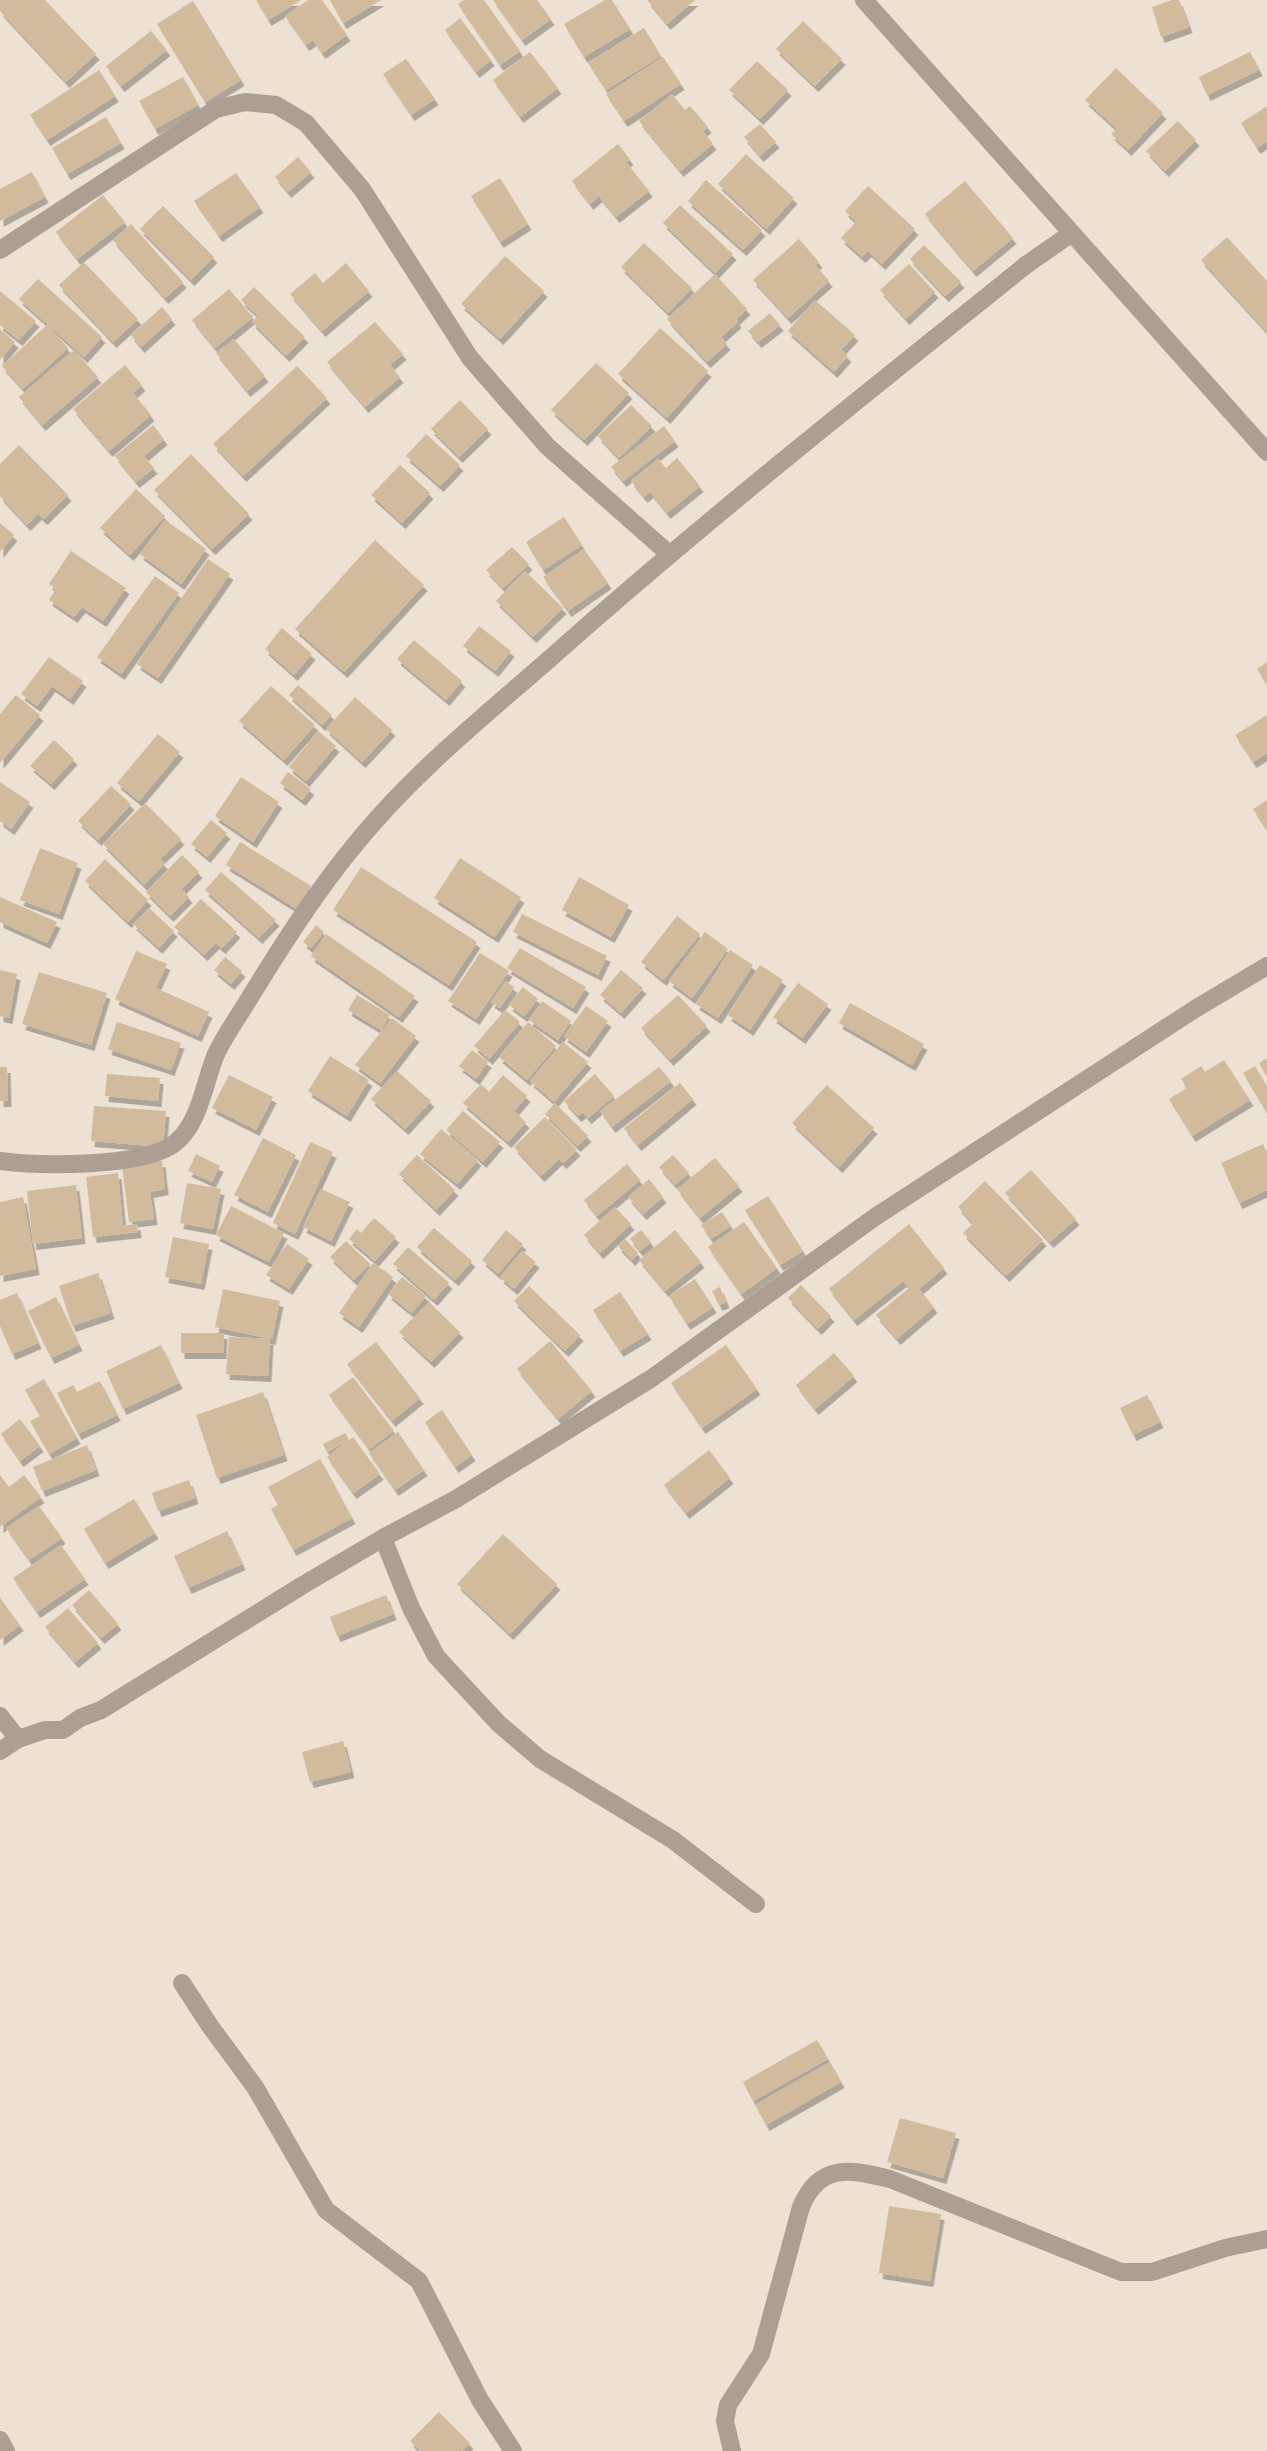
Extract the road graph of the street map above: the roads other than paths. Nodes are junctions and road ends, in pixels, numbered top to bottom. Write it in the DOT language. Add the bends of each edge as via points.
graph roads {
  1 [pos="864,0"];
  2 [pos="1072,233"];
  3 [pos="0,250"];
  4 [pos="1267,452"];
  5 [pos="668,553"];
  6 [pos="1267,966"];
  7 [pos="0,1161"];
  8 [pos="383,1538"];
  9 [pos="0,1716"];
  10 [pos="18,1739"];
  11 [pos="0,1751"];
  12 [pos="756,1904"];
  13 [pos="182,1983"];
  14 [pos="1267,2239"];
  15 [pos="0,2440"];
  16 [pos="6,2451"];
  17 [pos="513,2451"];
  18 [pos="732,2451"];
  1 -- 2 [label="street"];
  2 -- 4 [label="street"];
  2 -- 5 [label="street" via="1026,265"];
  3 -- 5 [label="street" via="216,109 245,102 276,105 306,123 362,189 470,358 540,437"];
  5 -- 7 [label="street" via="418,775 357,841 274,958 217,1053 195,1113 185,1133 173,1145 159,1152 113,1161 31,1165"];
  6 -- 8 [label="street" via="875,1217 652,1378 456,1499"];
  8 -- 10 [label="street" via="101,1710 63,1730"];
  8 -- 12 [label="street" via="411,1608 436,1656 499,1724 540,1759 674,1840"];
  9 -- 10 [label="street"];
  10 -- 11 [label="street"];
  13 -- 17 [label="street" via="255,2087 326,2211 418,2282 480,2400"];
  14 -- 18 [label="street" via="1152,2272 1121,2272 890,2179 842,2172 826,2176 809,2187 761,2354 728,2405 725,2421"];
  15 -- 16 [label="street"];
}
